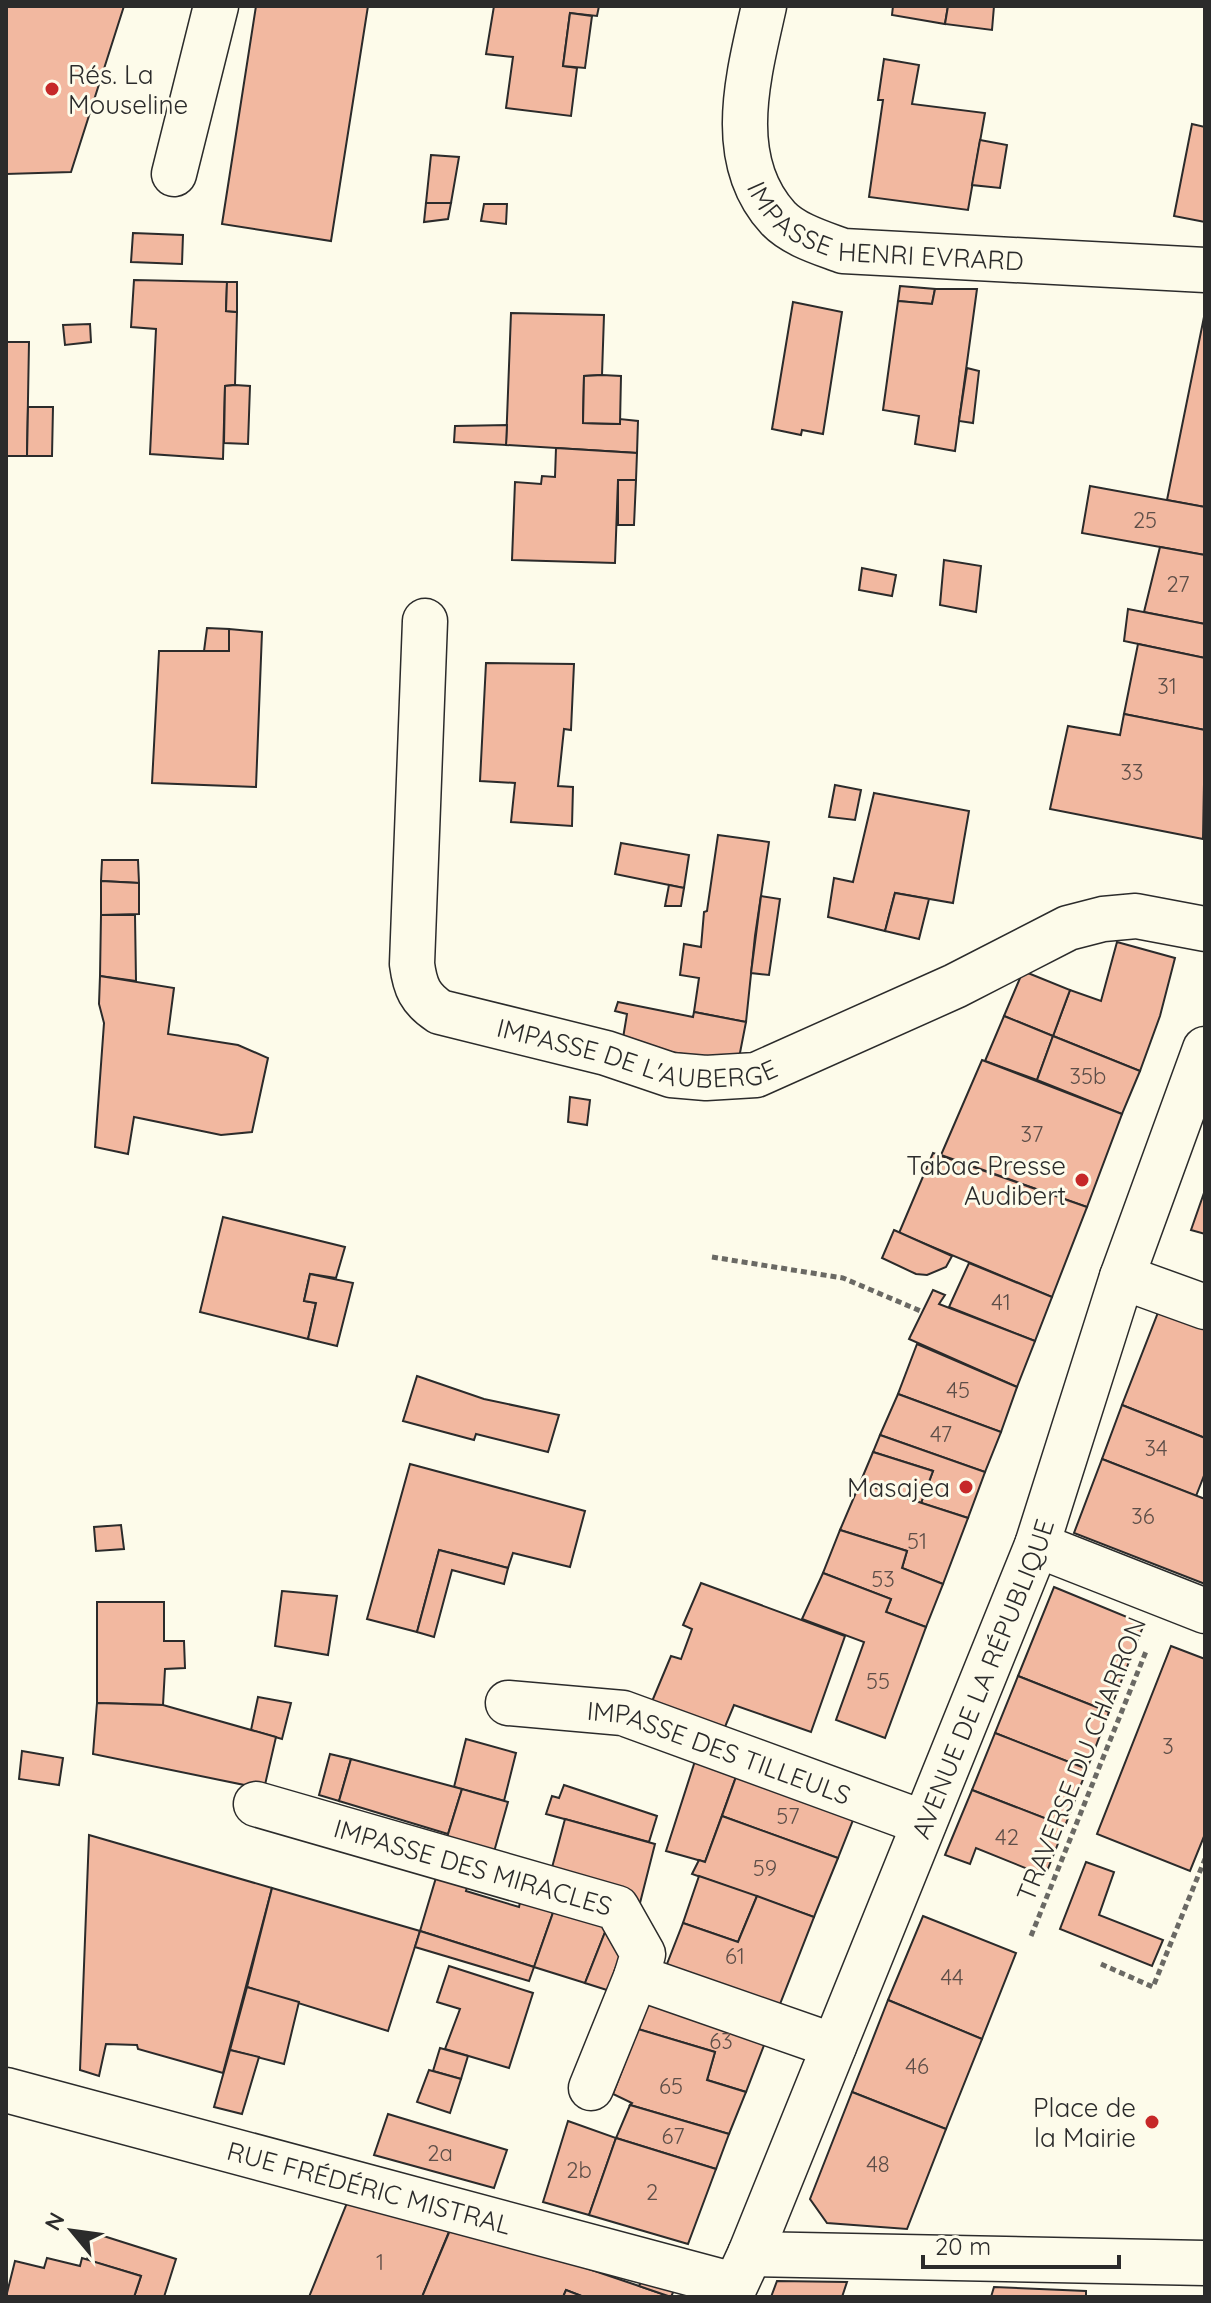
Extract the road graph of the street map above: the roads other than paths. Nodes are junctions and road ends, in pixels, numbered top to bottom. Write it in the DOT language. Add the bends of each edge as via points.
graph roads {
  1 [pos="216,6"];
  2 [pos="764,6"];
  3 [pos="174,174"];
  4 [pos="1205,270"];
  5 [pos="425,621"];
  6 [pos="1205,929"];
  7 [pos="1205,1049"];
  8 [pos="1122,1277"];
  9 [pos="1205,1307"];
  10 [pos="1037,1545"];
  11 [pos="1187,1604"];
  12 [pos="508,1703"];
  13 [pos="256,1804"];
  14 [pos="924,1823"];
  15 [pos="636,1977"];
  16 [pos="834,2046"];
  17 [pos="591,2088"];
  18 [pos="6,2090"];
  19 [pos="1205,2263"];
  20 [pos="738,2278"];
  1 -- 3 [label="street"];
  2 -- 4 [label="street, IMPASSE HENRI EVRARD" via="746,90 749,163 759,192 779,220 812,240 843,251"];
  5 -- 6 [label="street, IMPASSE DE L'AUBERGE" via="412,964 424,1002 440,1012 606,1053 671,1075 756,1075 955,986 1068,928 1136,916"];
  7 -- 8 [label="street, AVENUE DE LA RÉPUBLIQUE"];
  8 -- 9 [label="street"];
  8 -- 10 [label="street, AVENUE DE LA RÉPUBLIQUE"];
  10 -- 11 [label="street"];
  10 -- 14 [label="street, AVENUE DE LA RÉPUBLIQUE"];
  12 -- 14 [label="street, IMPASSE DES TILLEULS" via="623,1713"];
  13 -- 15 [label="street, IMPASSE DES MIRACLES" via="617,1908 643,1954"];
  14 -- 16 [label="street, AVENUE DE LA RÉPUBLIQUE"];
  15 -- 16 [label="street"];
  15 -- 17 [label="street, IMPASSE DES MIRACLES"];
  16 -- 20 [label="street, AVENUE DE LA RÉPUBLIQUE"];
  18 -- 20 [label="street, RUE FRÉDÉRIC MISTRAL"];
  19 -- 20 [label="street, RUE FRÉDÉRIC MISTRAL"];
}
